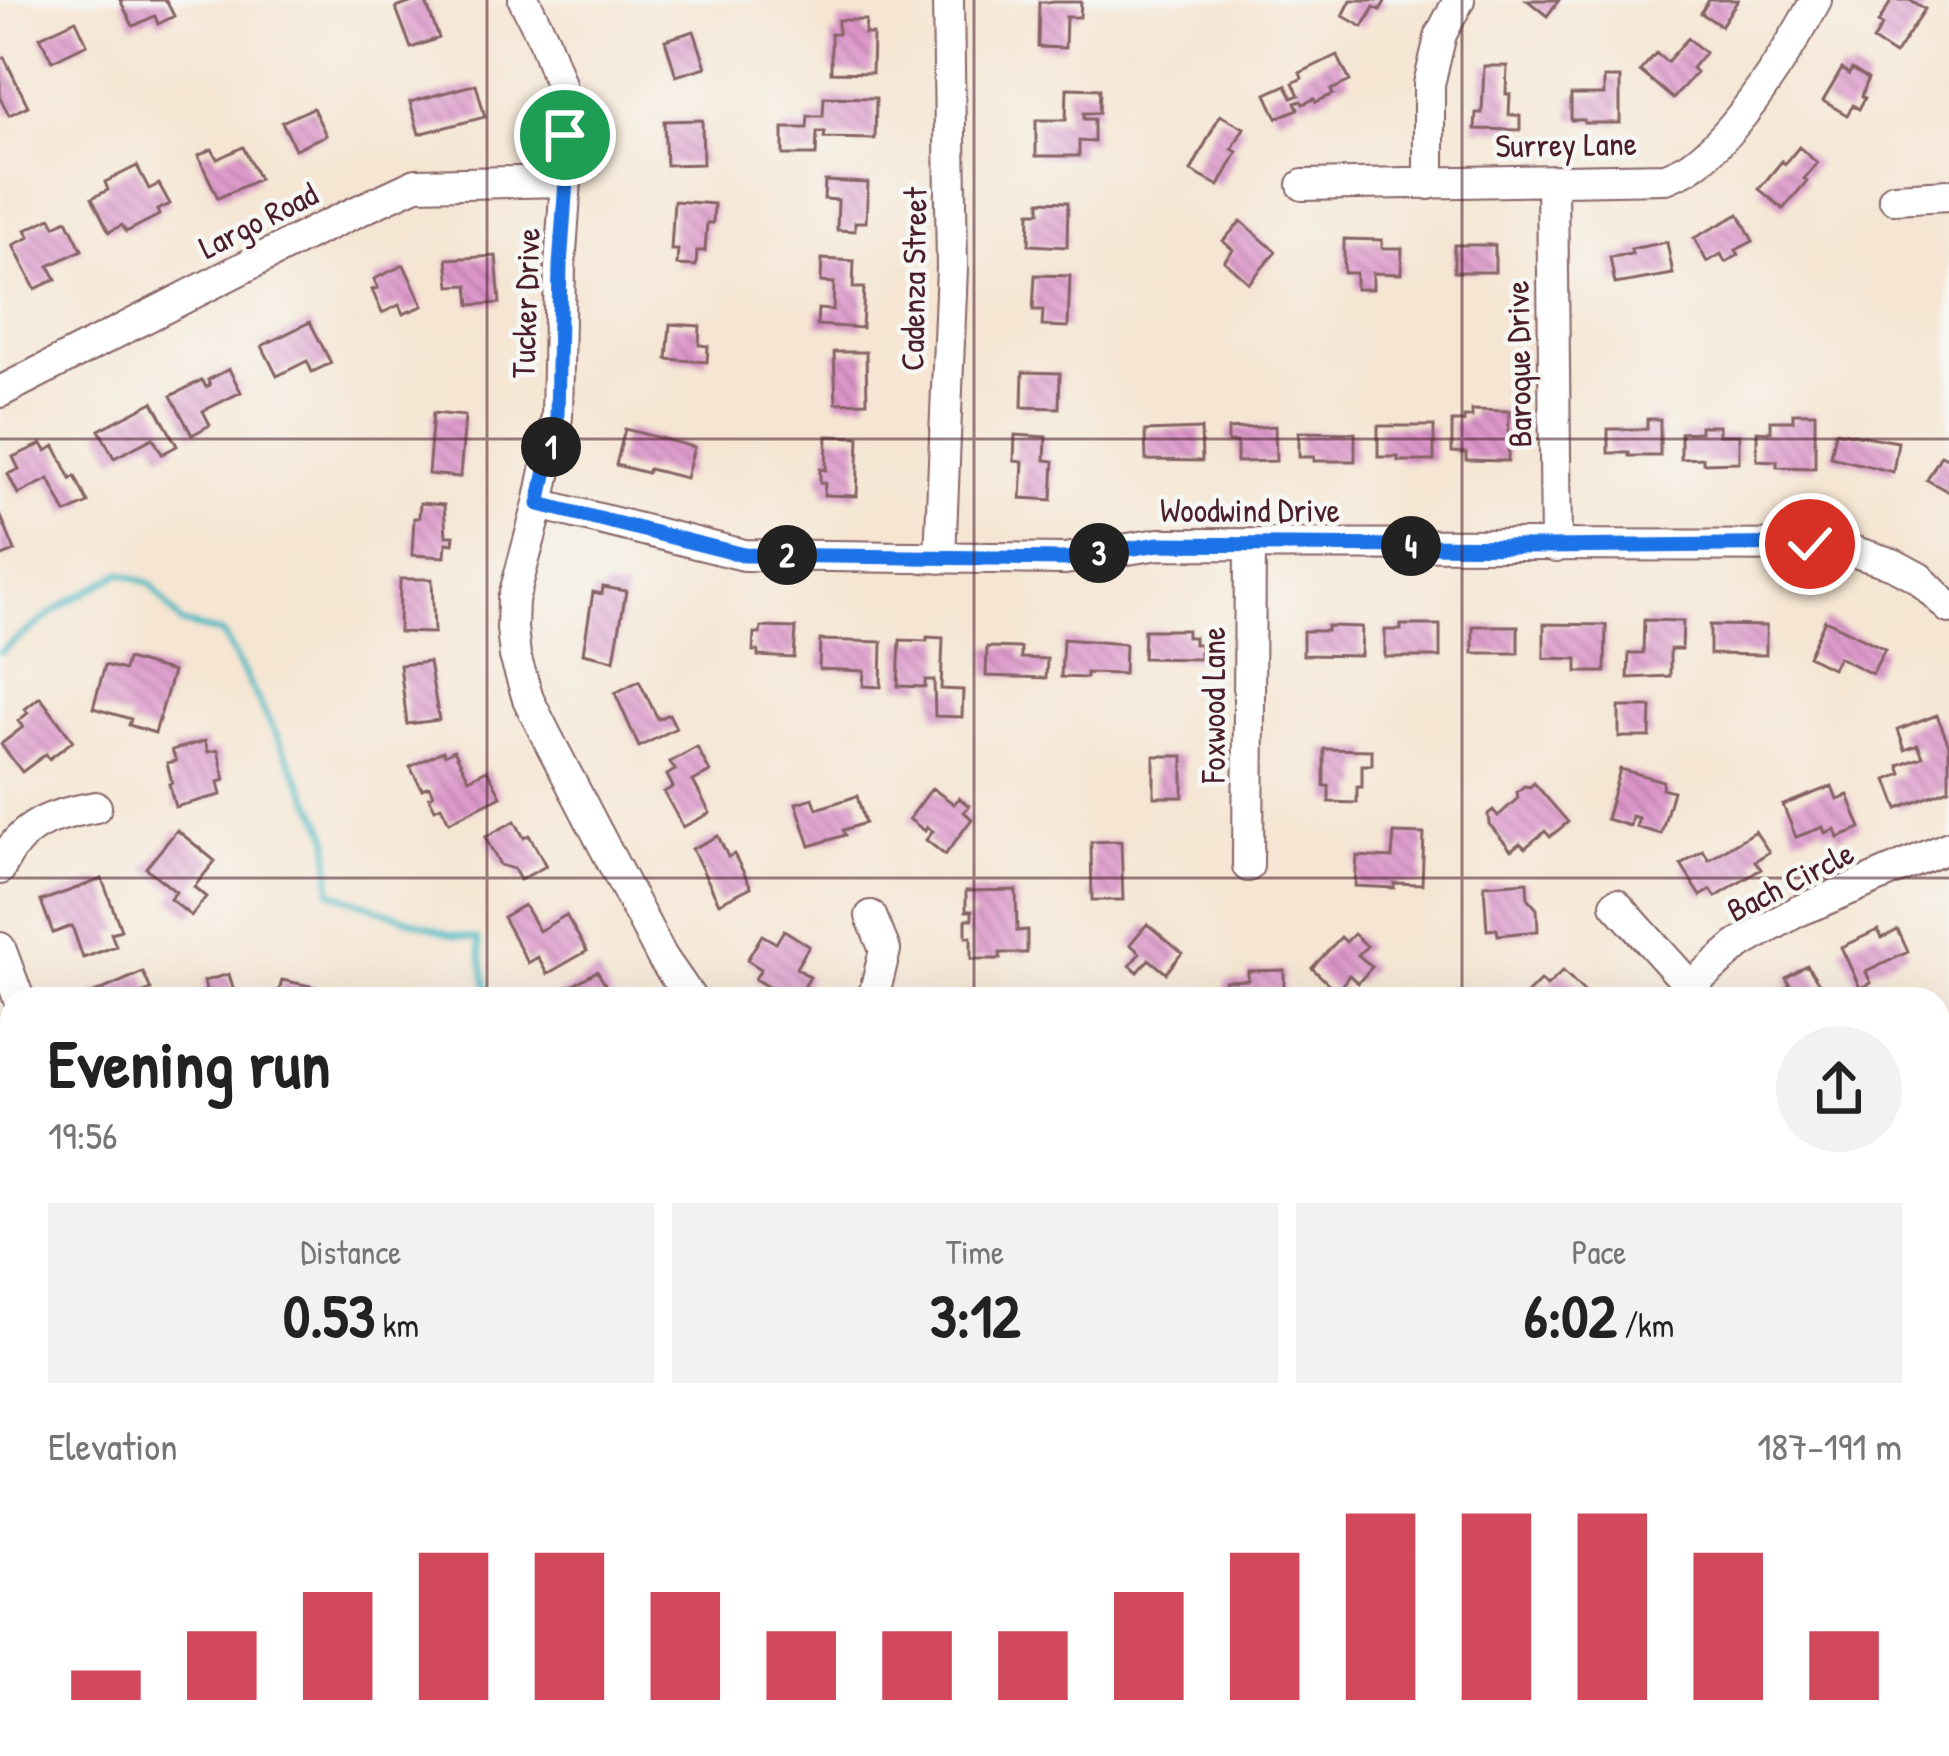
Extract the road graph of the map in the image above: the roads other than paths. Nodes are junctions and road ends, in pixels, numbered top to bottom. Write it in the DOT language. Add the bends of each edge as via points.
graph roads {
  1 [pos="524,0"];
  2 [pos="948,0"];
  3 [pos="1460,0"];
  4 [pos="1816,0"];
  5 [pos="566,181"];
  6 [pos="1552,181"];
  7 [pos="1429,184"];
  8 [pos="1303,185"];
  9 [pos="1949,195"];
  10 [pos="1894,198"];
  11 [pos="0,392"];
  12 [pos="539,504"];
  13 [pos="1250,544"];
  14 [pos="1556,547"];
  15 [pos="940,558"];
  16 [pos="1949,608"];
  17 [pos="96,807"];
  18 [pos="1949,847"];
  19 [pos="1248,866"];
  20 [pos="0,868"];
  21 [pos="1616,904"];
  22 [pos="871,916"];
  23 [pos="0,948"];
  24 [pos="15,987"];
  25 [pos="683,987"];
  26 [pos="876,987"];
  27 [pos="1679,987"];
  28 [pos="1689,987"];
  1 -- 5 [label="street, Tucker Drive" via="560,84"];
  2 -- 15 [label="street, Cadenza Street" via="952,273"];
  3 -- 7 [label="street" via="1429,84"];
  4 -- 6 [label="street, Surrey Lane" via="1721,140 1690,166 1666,178"];
  5 -- 11 [label="street, Largo Road" via="416,184"];
  5 -- 12 [label="street, Tucker Drive" via="557,417"];
  6 -- 7 [label="street, Surrey Lane"];
  6 -- 14 [label="street, Baroque Drive"];
  7 -- 8 [label="street, Surrey Lane"];
  9 -- 10 [label="street"];
  12 -- 15 [label="street, Woodwind Drive" via="744,555"];
  12 -- 25 [label="street, Tucker Drive" via="512,614 515,656 528,699"];
  13 -- 14 [label="street, Woodwind Drive"];
  13 -- 15 [label="street, Woodwind Drive" via="1159,544 1065,559"];
  13 -- 19 [label="street, Foxwood Lane"];
  14 -- 16 [label="street, Woodwind Drive" via="1836,546 1919,578"];
  17 -- 20 [label="street" via="34,826"];
  18 -- 28 [label="street, Bach Circle" via="1796,912 1738,945"];
  21 -- 27 [label="street"];
  22 -- 26 [label="street" via="885,950"];
  23 -- 24 [label="street"];
}
